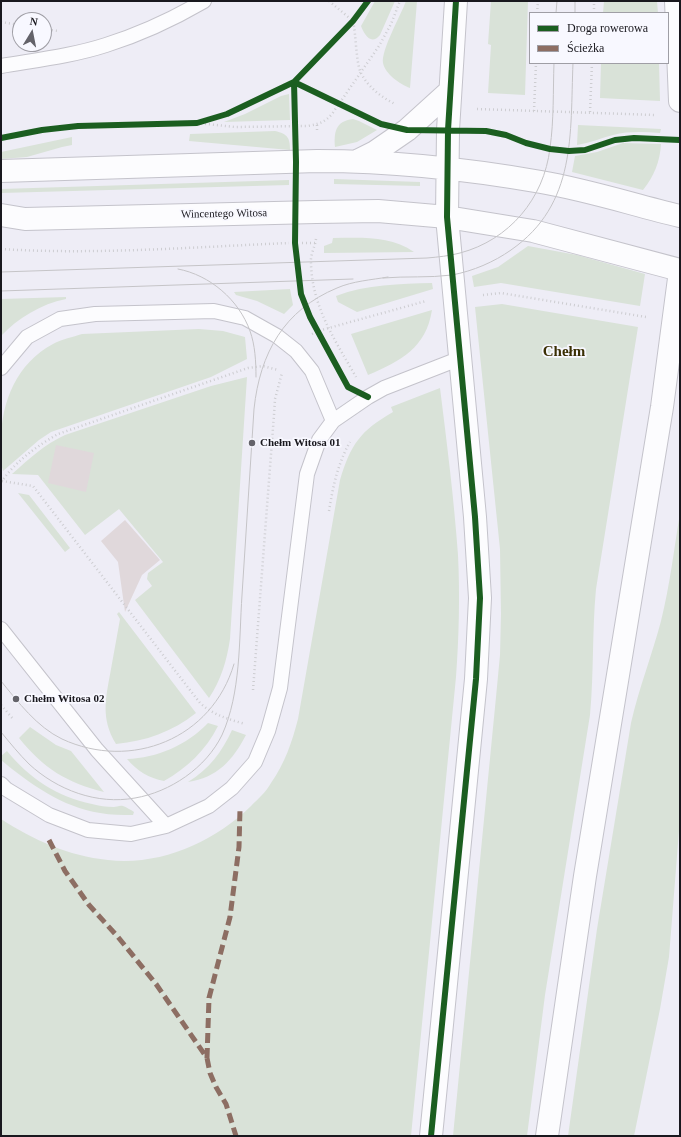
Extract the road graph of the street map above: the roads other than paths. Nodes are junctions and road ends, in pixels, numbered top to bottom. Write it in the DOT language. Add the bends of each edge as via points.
graph roads {
  1 [pos="204,1"];
  2 [pos="456,1"];
  3 [pos="676,1"];
  4 [pos="1,66"];
  5 [pos="450,99"];
  6 [pos="680,101"];
  7 [pos="357,161"];
  8 [pos="447,168"];
  9 [pos="1,171"];
  10 [pos="1,215"];
  11 [pos="447,216"];
  12 [pos="680,216"];
  13 [pos="680,270"];
  14 [pos="462,358"];
  15 [pos="1,368"];
  16 [pos="680,392"];
  17 [pos="662,407"];
  18 [pos="333,421"];
  19 [pos="1,629"];
  20 [pos="1,784"];
  21 [pos="166,826"];
  22 [pos="431,1136"];
  23 [pos="547,1136"];
  1 -- 4 [label="lane" via="164,23 106,45 67,55"];
  2 -- 5 [label="street"];
  3 -- 6 [label="street"];
  5 -- 7 [label="street" via="428,111 407,130 375,152"];
  5 -- 8 [label="street"];
  7 -- 8 [label="street"];
  7 -- 9 [label="street"];
  8 -- 11 [label="street"];
  8 -- 12 [label="street" via="561,186"];
  10 -- 11 [label="street, Wincentego Witosa" via="25,219 316,212"];
  11 -- 13 [label="street, Wincentego Witosa" via="533,231"];
  11 -- 14 [label="street"];
  13 -- 17 [label="street"];
  14 -- 18 [label="lane" via="384,388"];
  14 -- 22 [label="street" via="480,598 477,672"];
  15 -- 18 [label="lane" via="27,337 60,319 95,314 214,311 245,318 277,336 296,351 312,371"];
  16 -- 17 [label="street"];
  17 -- 23 [label="street" via="585,876"];
  18 -- 21 [label="lane" via="319,440 307,474 280,688 268,731 255,762 232,788 208,806"];
  19 -- 21 [label="lane" via="97,750"];
  20 -- 21 [label="lane" via="49,815 88,830 131,834"];
}
